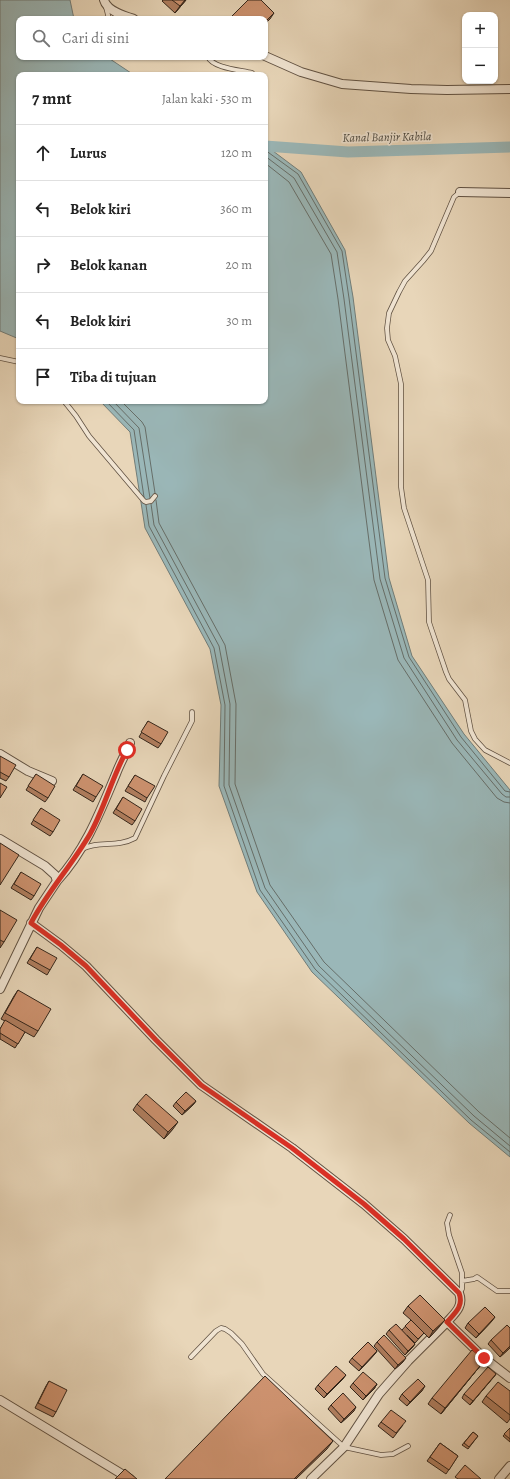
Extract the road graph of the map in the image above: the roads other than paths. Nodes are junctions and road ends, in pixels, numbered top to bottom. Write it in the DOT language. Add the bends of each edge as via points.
graph roads {
  1 [pos="104,2"];
  2 [pos="108,16"];
  3 [pos="126,16"];
  4 [pos="268,57"];
  5 [pos="210,60"];
  6 [pos="248,72"];
  7 [pos="510,89"];
  8 [pos="460,192"];
  9 [pos="510,192"];
  10 [pos="0,358"];
  11 [pos="16,361"];
  12 [pos="66,404"];
  13 [pos="155,496"];
  14 [pos="192,712"];
  15 [pos="130,743"];
  16 [pos="0,754"];
  17 [pos="510,763"];
  18 [pos="52,781"];
  19 [pos="0,839"];
  20 [pos="80,850"];
  21 [pos="57,881"];
  22 [pos="31,923"];
  23 [pos="0,989"];
  24 [pos="450,1215"];
  25 [pos="462,1281"];
  26 [pos="510,1291"];
  27 [pos="459,1293"];
  28 [pos="447,1322"];
  29 [pos="191,1357"];
  30 [pos="510,1378"];
  31 [pos="0,1400"];
  32 [pos="408,1446"];
  33 [pos="344,1447"];
  34 [pos="510,1466"];
  35 [pos="130,1479"];
  36 [pos="311,1479"];
  37 [pos="499,1479"];
  1 -- 2 [label="lane"];
  1 -- 3 [label="street"];
  4 -- 7 [label="street" via="301,72 342,84 411,89"];
  5 -- 6 [label="lane" via="217,65"];
  8 -- 9 [label="street"];
  8 -- 17 [label="lane" via="454,197 431,251 405,281 394,300 389,313 388,340 401,384 401,487 404,508 428,580 429,622 449,679 465,700 475,739 485,750"];
  10 -- 11 [label="lane"];
  12 -- 13 [label="lane" via="89,436 144,501 151,501"];
  14 -- 20 [label="lane" via="192,721 136,838"];
  15 -- 20 [label="street" via="98,818"];
  16 -- 18 [label="street" via="28,771"];
  19 -- 21 [label="street" via="45,866 56,875"];
  20 -- 21 [label="street"];
  21 -- 22 [label="street"];
  22 -- 23 [label="street"];
  22 -- 27 [label="street" via="86,966 201,1085 292,1148 358,1200 404,1239"];
  24 -- 25 [label="lane" via="448,1229 462,1273"];
  25 -- 26 [label="lane" via="477,1277 498,1291"];
  25 -- 27 [label="lane"];
  27 -- 28 [label="street" via="461,1305"];
  28 -- 30 [label="street" via="484,1358"];
  28 -- 33 [label="street" via="408,1360 379,1394"];
  29 -- 33 [label="lane" via="216,1331 225,1329 242,1344 263,1374"];
  31 -- 35 [label="street"];
  32 -- 33 [label="lane" via="393,1454 380,1456"];
  33 -- 36 [label="street"];
  34 -- 37 [label="street"];
}
